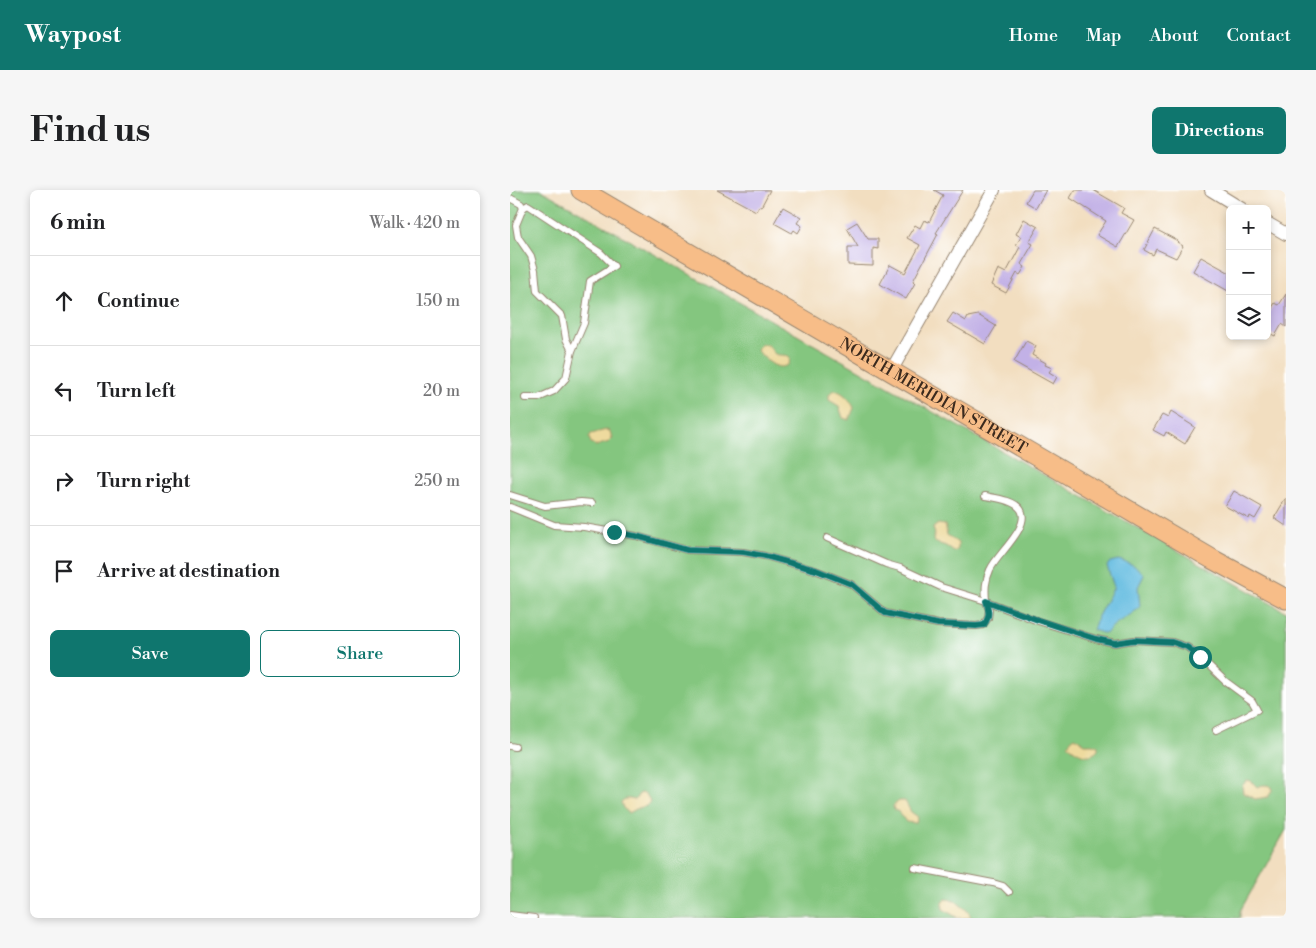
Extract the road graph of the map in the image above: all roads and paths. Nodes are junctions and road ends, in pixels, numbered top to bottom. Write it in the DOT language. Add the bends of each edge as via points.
graph roads {
  1 [pos="581,190"];
  2 [pos="994,190"];
  3 [pos="1211,190"];
  4 [pos="510,198"];
  5 [pos="1235,205"];
  6 [pos="523,208"];
  7 [pos="1271,225"];
  8 [pos="1286,234"];
  9 [pos="572,351"];
  10 [pos="891,371"];
  11 [pos="526,398"];
  12 [pos="510,495"];
  13 [pos="985,496"];
  14 [pos="592,503"];
  15 [pos="510,507"];
  16 [pos="827,538"];
  17 [pos="1286,599"];
  18 [pos="986,601"];
  19 [pos="1216,730"];
  20 [pos="915,868"];
  21 [pos="1009,892"];
  22 [pos="510,915"];
  23 [pos="534,918"];
  1 -- 10 [label="main road, NORTH MERIDIAN STREET"];
  2 -- 10 [label="street"];
  3 -- 5 [label="street"];
  4 -- 6 [label="lane"];
  6 -- 9 [label="lane" via="516,225 518,237 531,256 538,291 562,316"];
  6 -- 9 [label="lane" via="528,205 601,253 614,266 590,281 584,323"];
  7 -- 8 [label="street"];
  9 -- 11 [label="lane" via="566,378 554,391 538,398"];
  10 -- 17 [label="main road, NORTH MERIDIAN STREET"];
  12 -- 14 [label="lane" via="545,506"];
  13 -- 18 [label="lane" via="1015,505 1022,516 1018,533 991,568 984,589"];
  15 -- 18 [label="lane" via="554,525 636,536 687,550 765,556 851,584 885,613 938,624 984,625 989,610"];
  16 -- 18 [label="lane" via="941,587"];
  18 -- 19 [label="lane" via="1096,639 1115,643 1134,640 1172,642 1187,647 1252,701 1257,710"];
  20 -- 21 [label="lane" via="993,882"];
  22 -- 23 [label="lane"];
}
